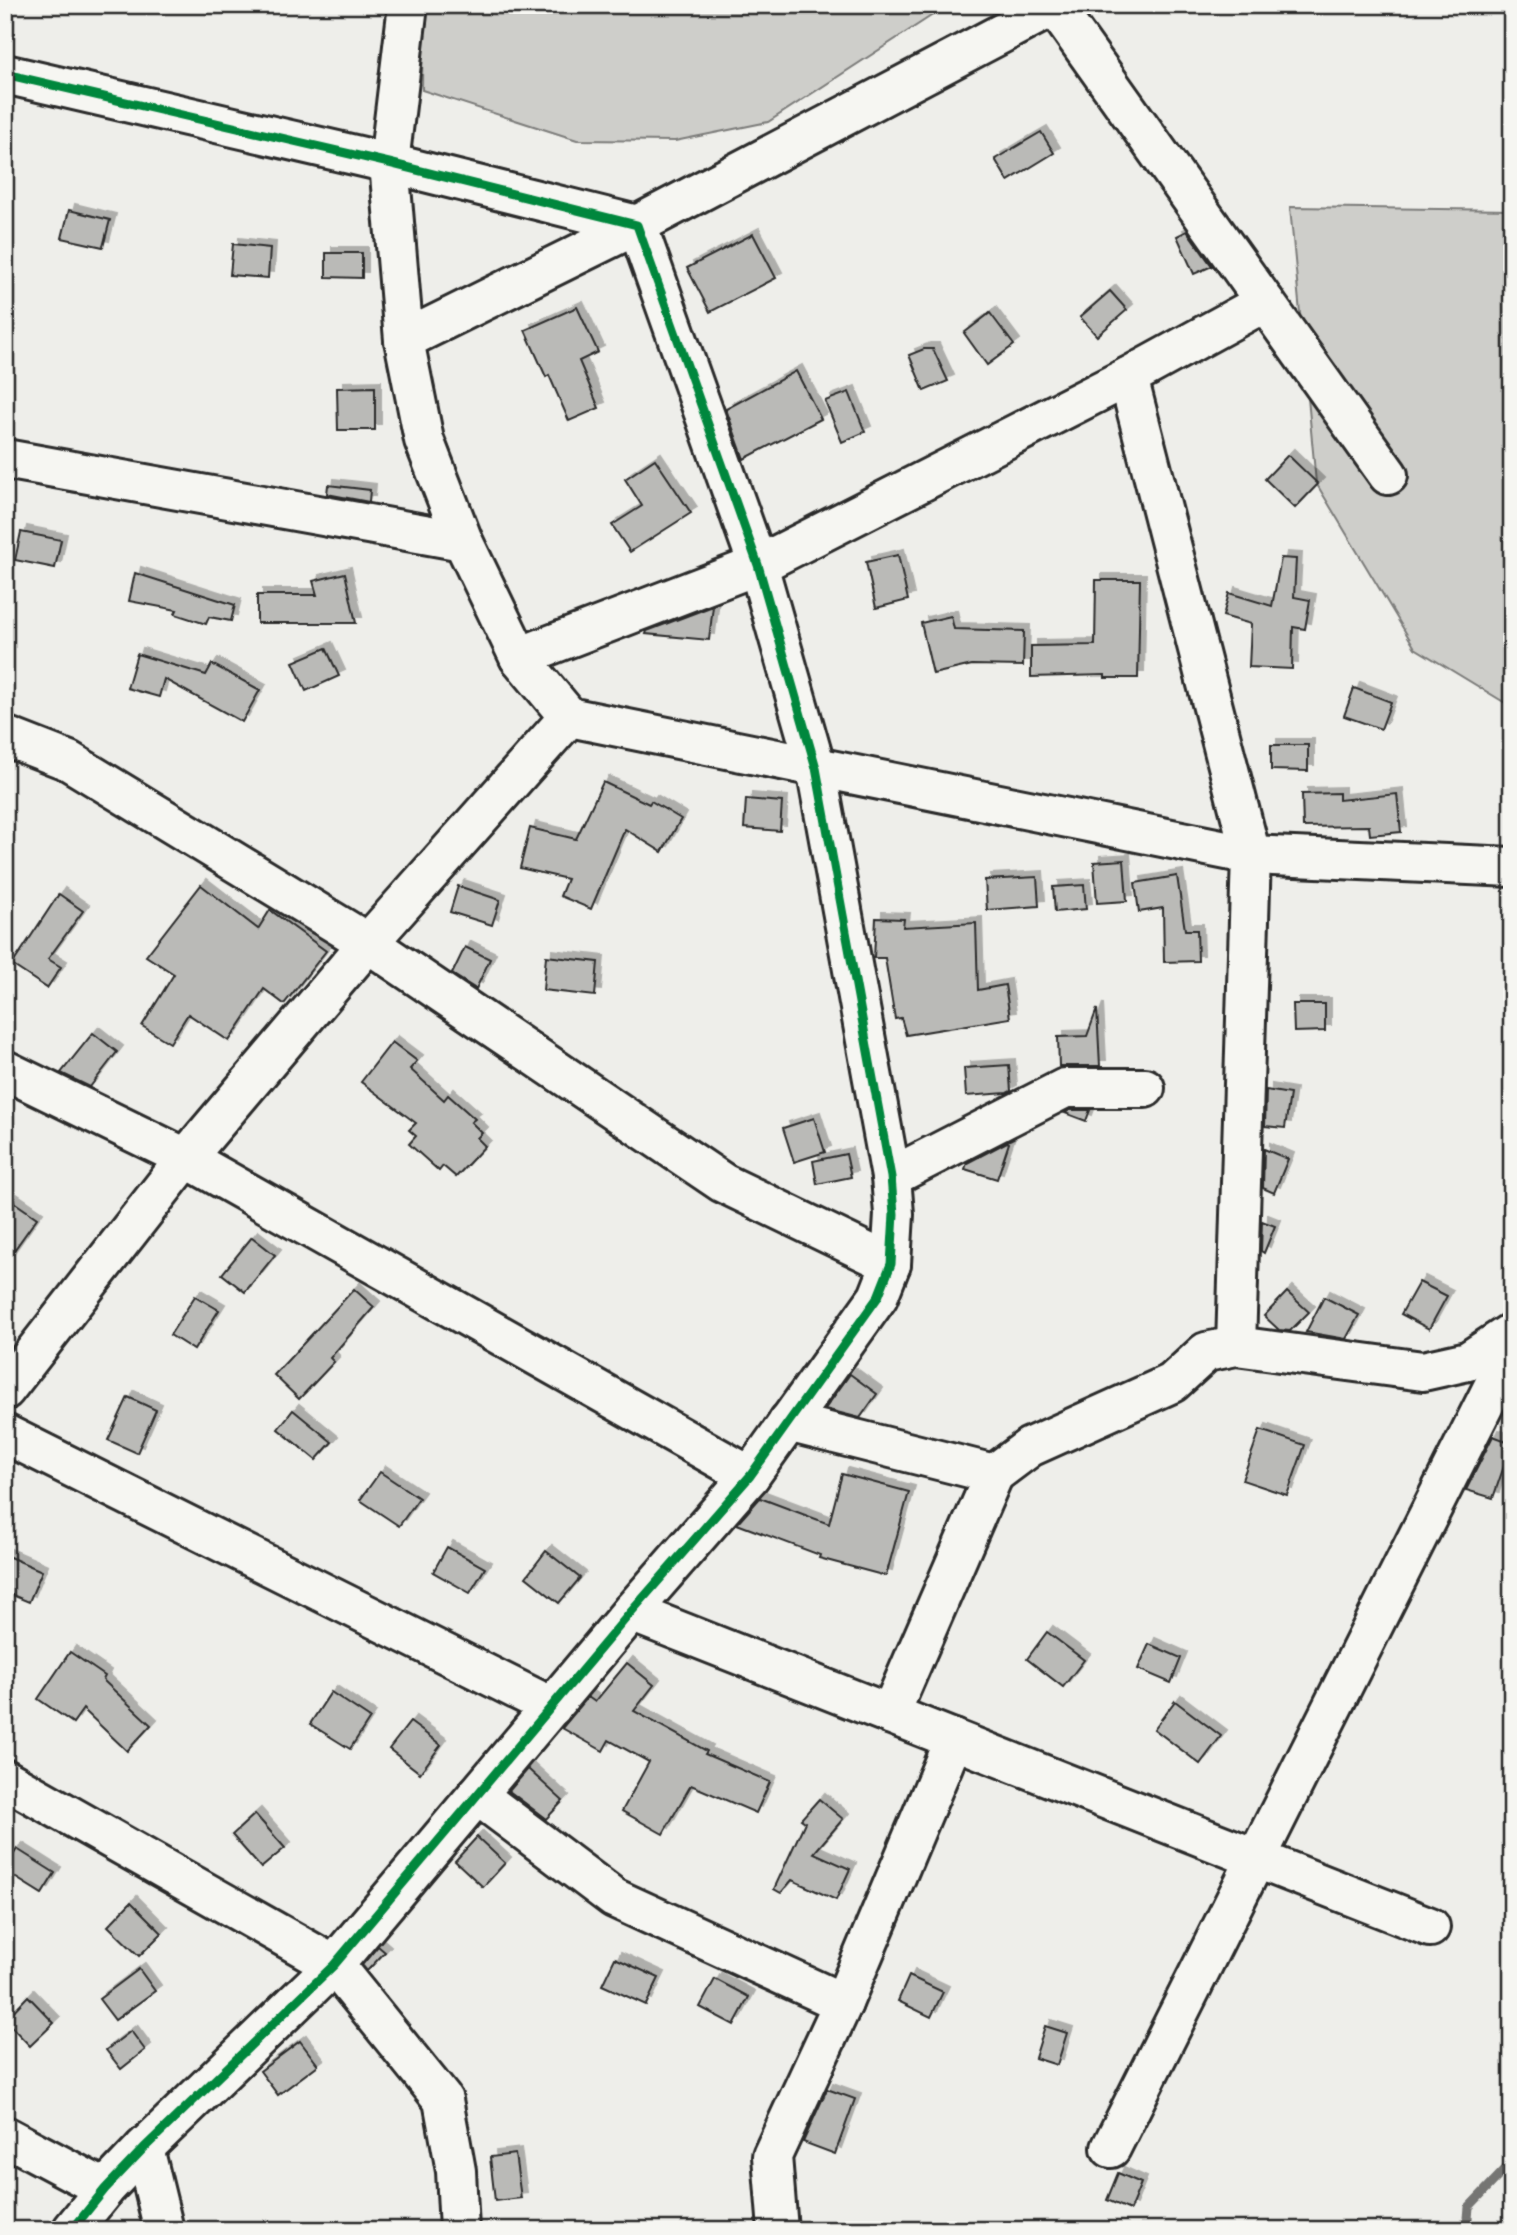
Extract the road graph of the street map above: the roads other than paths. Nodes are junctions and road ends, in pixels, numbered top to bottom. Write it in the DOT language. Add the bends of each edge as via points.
graph roads {
  1 [pos="408,5"];
  2 [pos="5,74"];
  3 [pos="389,163"];
  4 [pos="637,225"];
  5 [pos="1265,302"];
  6 [pos="404,340"];
  7 [pos="1128,377"];
  8 [pos="5,459"];
  9 [pos="1388,475"];
  10 [pos="463,541"];
  11 [pos="758,565"];
  12 [pos="519,657"];
  13 [pos="569,717"];
  14 [pos="5,736"];
  15 [pos="816,768"];
  16 [pos="1251,855"];
  17 [pos="1512,867"];
  18 [pos="368,943"];
  19 [pos="5,1070"];
  20 [pos="1145,1088"];
  21 [pos="186,1158"];
  22 [pos="891,1177"];
  23 [pos="891,1264"];
  24 [pos="1512,1332"];
  25 [pos="1236,1346"];
  26 [pos="1512,1349"];
  27 [pos="5,1390"];
  28 [pos="788,1422"];
  29 [pos="5,1434"];
  30 [pos="994,1474"];
  31 [pos="750,1476"];
  32 [pos="631,1612"];
  33 [pos="552,1707"];
  34 [pos="890,1714"];
  35 [pos="954,1740"];
  36 [pos="5,1779"];
  37 [pos="477,1795"];
  38 [pos="1255,1858"];
  39 [pos="1430,1927"];
  40 [pos="334,1965"];
  41 [pos="843,2003"];
  42 [pos="5,2136"];
  43 [pos="144,2148"];
  44 [pos="1111,2148"];
  45 [pos="105,2189"];
  46 [pos="72,2230"];
  47 [pos="164,2230"];
  48 [pos="459,2230"];
  49 [pos="778,2230"];
  1 -- 3 [label="street"];
  2 -- 3 [label="street"];
  3 -- 4 [label="street"];
  3 -- 6 [label="street"];
  4 -- 5 [label="street" via="1054,6"];
  4 -- 6 [label="street"];
  4 -- 11 [label="street"];
  5 -- 7 [label="street"];
  5 -- 9 [label="street"];
  6 -- 10 [label="street" via="424,440"];
  7 -- 11 [label="street"];
  7 -- 16 [label="street"];
  8 -- 10 [label="street"];
  10 -- 12 [label="street"];
  11 -- 12 [label="street"];
  11 -- 15 [label="street"];
  12 -- 13 [label="street"];
  13 -- 15 [label="street"];
  13 -- 18 [label="street"];
  14 -- 18 [label="street" via="69,761"];
  15 -- 16 [label="street"];
  15 -- 22 [label="street"];
  16 -- 17 [label="street"];
  16 -- 25 [label="street"];
  18 -- 21 [label="street"];
  18 -- 23 [label="street" via="723,1182"];
  19 -- 21 [label="street"];
  20 -- 22 [label="street" via="1065,1088"];
  21 -- 27 [label="street"];
  21 -- 31 [label="street"];
  22 -- 23 [label="street"];
  23 -- 28 [label="street" via="878,1297"];
  24 -- 25 [label="street" via="1468,1361 1423,1371"];
  25 -- 30 [label="street" via="1206,1352 1172,1382 1030,1447"];
  26 -- 38 [label="street"];
  28 -- 30 [label="street"];
  28 -- 31 [label="street"];
  29 -- 33 [label="street"];
  30 -- 34 [label="street"];
  31 -- 32 [label="street"];
  32 -- 33 [label="street"];
  32 -- 34 [label="street"];
  33 -- 37 [label="street"];
  34 -- 35 [label="street"];
  35 -- 38 [label="street"];
  35 -- 41 [label="street"];
  36 -- 40 [label="street"];
  37 -- 40 [label="street"];
  37 -- 41 [label="street" via="614,1898"];
  38 -- 39 [label="street"];
  38 -- 44 [label="street"];
  40 -- 43 [label="street"];
  40 -- 48 [label="street" via="443,2100 457,2171"];
  41 -- 49 [label="street" via="772,2156"];
  42 -- 45 [label="street"];
  43 -- 45 [label="street"];
  43 -- 47 [label="street"];
  45 -- 46 [label="street"];
}
